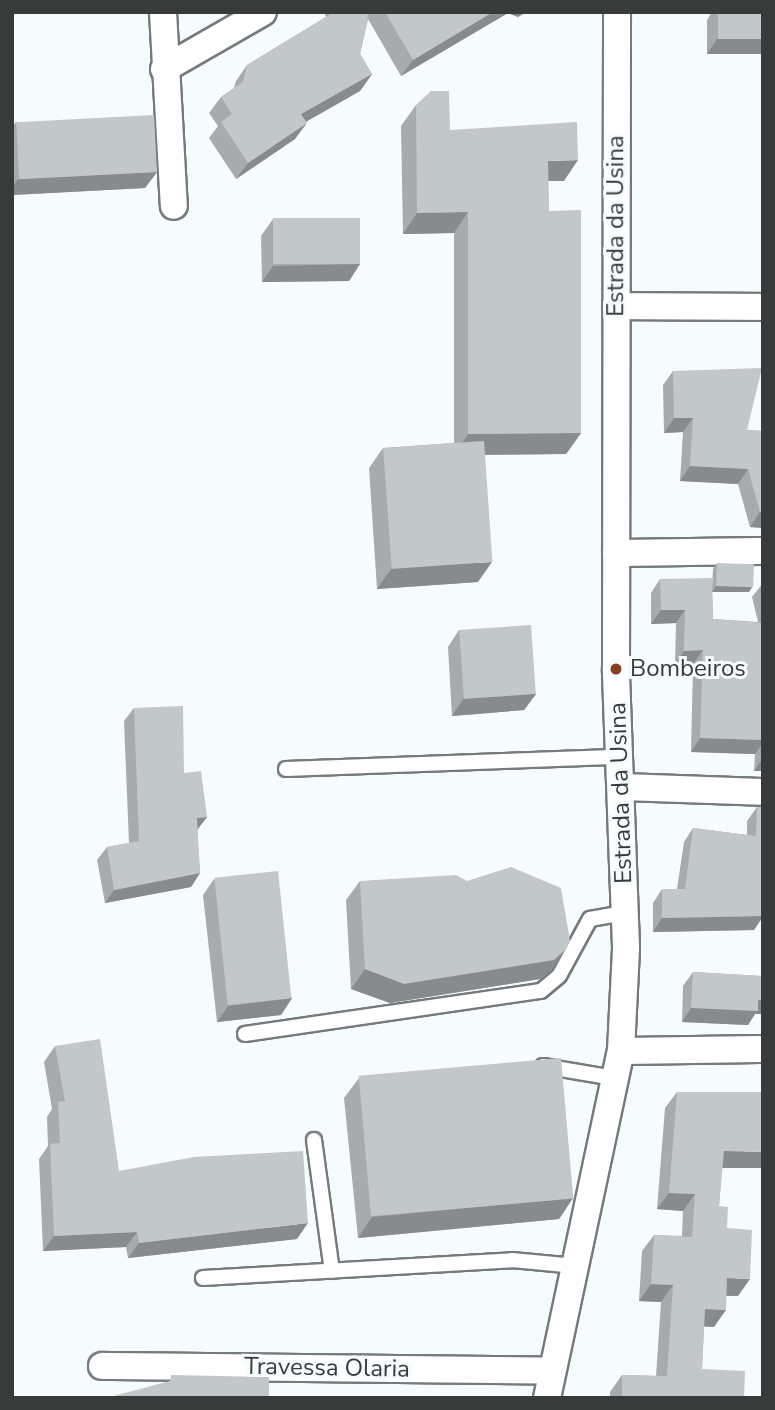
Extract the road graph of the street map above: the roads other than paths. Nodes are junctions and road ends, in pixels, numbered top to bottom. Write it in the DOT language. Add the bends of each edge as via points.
graph roads {
  1 [pos="163,12"];
  2 [pos="263,12"];
  3 [pos="617,12"];
  4 [pos="164,69"];
  5 [pos="174,206"];
  6 [pos="617,306"];
  7 [pos="763,307"];
  8 [pos="763,551"];
  9 [pos="616,553"];
  10 [pos="619,757"];
  11 [pos="286,769"];
  12 [pos="622,787"];
  13 [pos="763,792"];
  14 [pos="625,913"];
  15 [pos="245,1034"];
  16 [pos="763,1049"];
  17 [pos="621,1051"];
  18 [pos="531,1066"];
  19 [pos="614,1077"];
  20 [pos="314,1140"];
  21 [pos="576,1266"];
  22 [pos="332,1270"];
  23 [pos="203,1278"];
  24 [pos="102,1366"];
  25 [pos="552,1371"];
  26 [pos="547,1398"];
  1 -- 4 [label="street"];
  2 -- 4 [label="street"];
  3 -- 6 [label="street, Estrada da Usina"];
  4 -- 5 [label="street"];
  6 -- 7 [label="street"];
  6 -- 9 [label="street, Estrada da Usina"];
  8 -- 9 [label="street"];
  9 -- 10 [label="street, Estrada da Usina"];
  10 -- 11 [label="lane"];
  10 -- 12 [label="street, Estrada da Usina"];
  12 -- 13 [label="street"];
  12 -- 14 [label="street, Estrada da Usina"];
  14 -- 15 [label="lane" via="590,919 559,976 541,991"];
  14 -- 17 [label="street, Estrada da Usina"];
  16 -- 17 [label="street"];
  17 -- 19 [label="street, Estrada da Usina"];
  18 -- 19 [label="lane"];
  19 -- 21 [label="street, Estrada da Usina"];
  20 -- 22 [label="lane"];
  21 -- 22 [label="lane" via="512,1260"];
  21 -- 25 [label="street, Estrada da Usina"];
  22 -- 23 [label="lane"];
  24 -- 25 [label="street, Travessa Olaria"];
  25 -- 26 [label="street, Estrada da Usina"];
}
